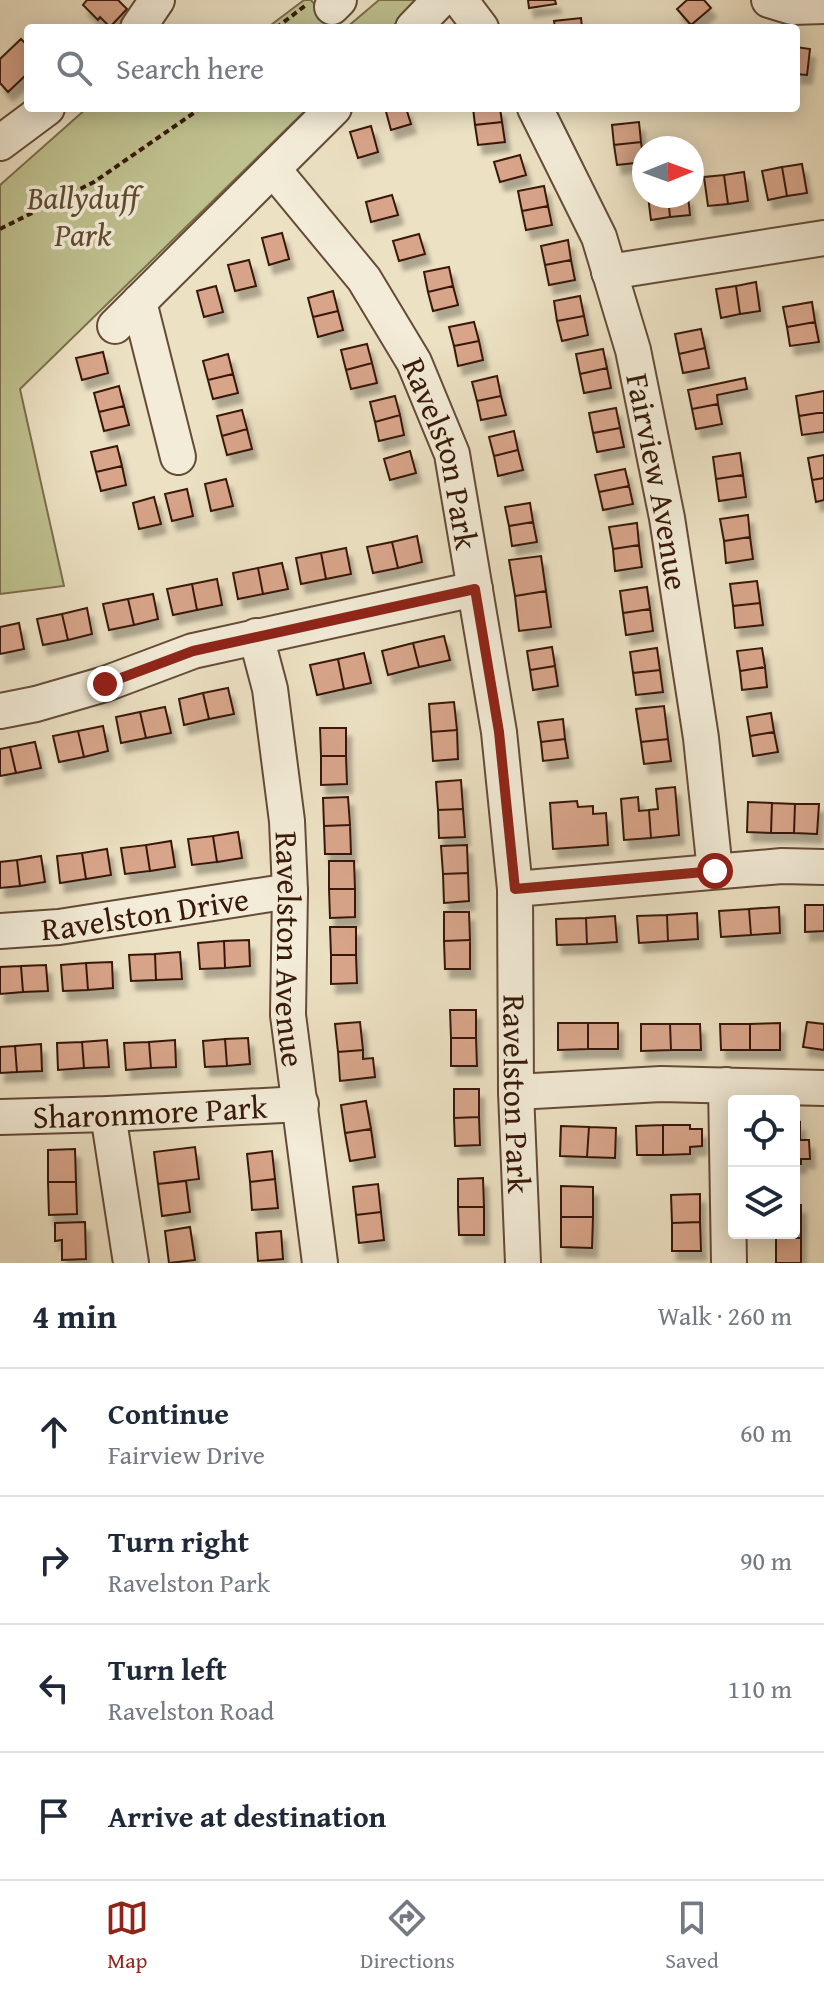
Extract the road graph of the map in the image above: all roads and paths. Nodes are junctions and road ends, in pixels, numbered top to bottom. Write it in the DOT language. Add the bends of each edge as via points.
graph roads {
  1 [pos="157,0"];
  2 [pos="440,0"];
  3 [pos="460,0"];
  4 [pos="769,0"];
  5 [pos="824,6"];
  6 [pos="141,24"];
  7 [pos="417,24"];
  8 [pos="478,24"];
  9 [pos="42,112"];
  10 [pos="195,112"];
  11 [pos="330,112"];
  12 [pos="537,112"];
  13 [pos="0,143"];
  14 [pos="273,169"];
  15 [pos="0,229"];
  16 [pos="824,238"];
  17 [pos="609,272"];
  18 [pos="139,302"];
  19 [pos="115,326"];
  20 [pos="178,457"];
  21 [pos="475,589"];
  22 [pos="256,636"];
  23 [pos="0,711"];
  24 [pos="824,867"];
  25 [pos="715,871"];
  26 [pos="515,889"];
  27 [pos="290,891"];
  28 [pos="0,931"];
  29 [pos="726,1085"];
  30 [pos="824,1088"];
  31 [pos="516,1092"];
  32 [pos="301,1104"];
  33 [pos="108,1114"];
  34 [pos="0,1117"];
  35 [pos="131,1263"];
  36 [pos="320,1263"];
  37 [pos="523,1263"];
  38 [pos="729,1263"];
  1 -- 6 [label="street"];
  2 -- 7 [label="street"];
  3 -- 8 [label="street"];
  4 -- 5 [label="street" via="792,7"];
  9 -- 13 [label="street"];
  10 -- 15 [label="path" via="94,182"];
  11 -- 14 [label="street"];
  12 -- 17 [label="street, Fairview Avenue" via="599,237"];
  14 -- 18 [label="street"];
  14 -- 21 [label="street, Ravelston Park" via="364,279 414,362 452,454"];
  16 -- 17 [label="street"];
  17 -- 25 [label="street, Fairview Avenue" via="633,350 667,518 701,738"];
  18 -- 19 [label="street"];
  18 -- 20 [label="street"];
  21 -- 22 [label="street"];
  21 -- 26 [label="street, Ravelston Park" via="499,732"];
  22 -- 23 [label="street"];
  22 -- 27 [label="street, Ravelston Avenue" via="279,743"];
  24 -- 25 [label="street"];
  25 -- 26 [label="street"];
  26 -- 31 [label="street, Ravelston Park"];
  27 -- 28 [label="street, Ravelston Drive" via="59,927"];
  27 -- 32 [label="street, Ravelston Avenue" via="288,1015"];
  29 -- 30 [label="street"];
  29 -- 31 [label="street"];
  29 -- 38 [label="street"];
  31 -- 37 [label="street, Ravelston Park"];
  32 -- 33 [label="street, Sharonmore Park"];
  32 -- 36 [label="street, Ravelston Avenue"];
  33 -- 34 [label="street, Sharonmore Park"];
  33 -- 35 [label="street"];
}
